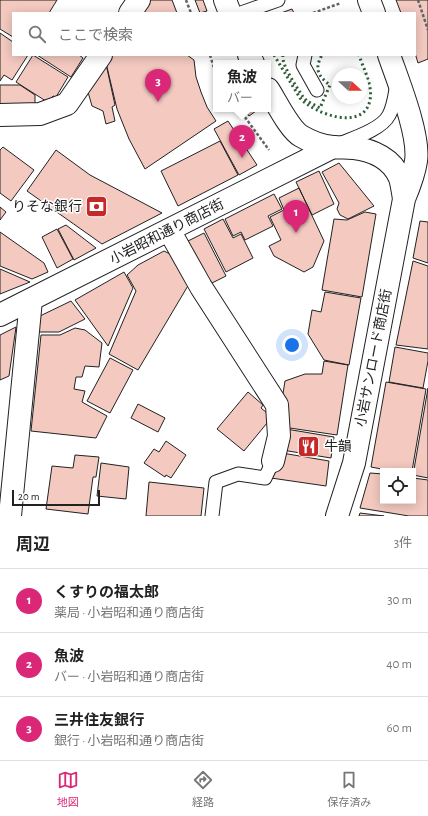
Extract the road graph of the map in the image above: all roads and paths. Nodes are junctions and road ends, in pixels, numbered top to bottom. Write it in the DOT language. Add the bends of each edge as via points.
graph roads {
  1 [pos="139,0"];
  2 [pos="186,0"];
  3 [pos="225,0"];
  4 [pos="278,0"];
  5 [pos="369,0"];
  6 [pos="418,0"];
  7 [pos="341,2"];
  8 [pos="131,12"];
  9 [pos="191,12"];
  10 [pos="230,12"];
  11 [pos="245,12"];
  12 [pos="316,12"];
  13 [pos="374,12"];
  14 [pos="428,30"];
  15 [pos="100,56"];
  16 [pos="305,56"];
  17 [pos="389,56"];
  18 [pos="398,79"];
  19 [pos="317,90"];
  20 [pos="271,94"];
  21 [pos="241,112"];
  22 [pos="0,115"];
  23 [pos="333,148"];
  24 [pos="285,172"];
  25 [pos="404,199"];
  26 [pos="169,230"];
  27 [pos="31,300"];
  28 [pos="0,315"];
  29 [pos="273,461"];
  30 [pos="10,516"];
  31 [pos="212,516"];
  32 [pos="337,516"];
  1 -- 8 [label="street"];
  2 -- 9 [label="path"];
  3 -- 10 [label="street"];
  4 -- 11 [label="lane"];
  5 -- 13 [label="street"];
  6 -- 14 [label="path"];
  7 -- 12 [label="path"];
  15 -- 22 [label="street" via="67,104 40,114"];
  16 -- 19 [label="lane" via="303,65"];
  17 -- 18 [label="street"];
  18 -- 23 [label="lane" via="393,105 382,124"];
  18 -- 25 [label="street" via="414,131 417,160"];
  20 -- 23 [label="street" via="299,135"];
  21 -- 24 [label="path"];
  23 -- 24 [label="street, 小岩昭和通り商店街"];
  23 -- 25 [label="street" via="353,148 379,154 390,163 400,178"];
  24 -- 26 [label="street, 小岩昭和通り商店街"];
  25 -- 32 [label="street, 小岩サンロード商店街" via="354,463"];
  26 -- 27 [label="street, 小岩昭和通り商店街"];
  26 -- 29 [label="street" via="201,287 277,406 279,436"];
  27 -- 28 [label="street, 小岩昭和通り商店街"];
  27 -- 30 [label="street"];
  29 -- 31 [label="lane" via="265,478 238,474 216,482"];
}
